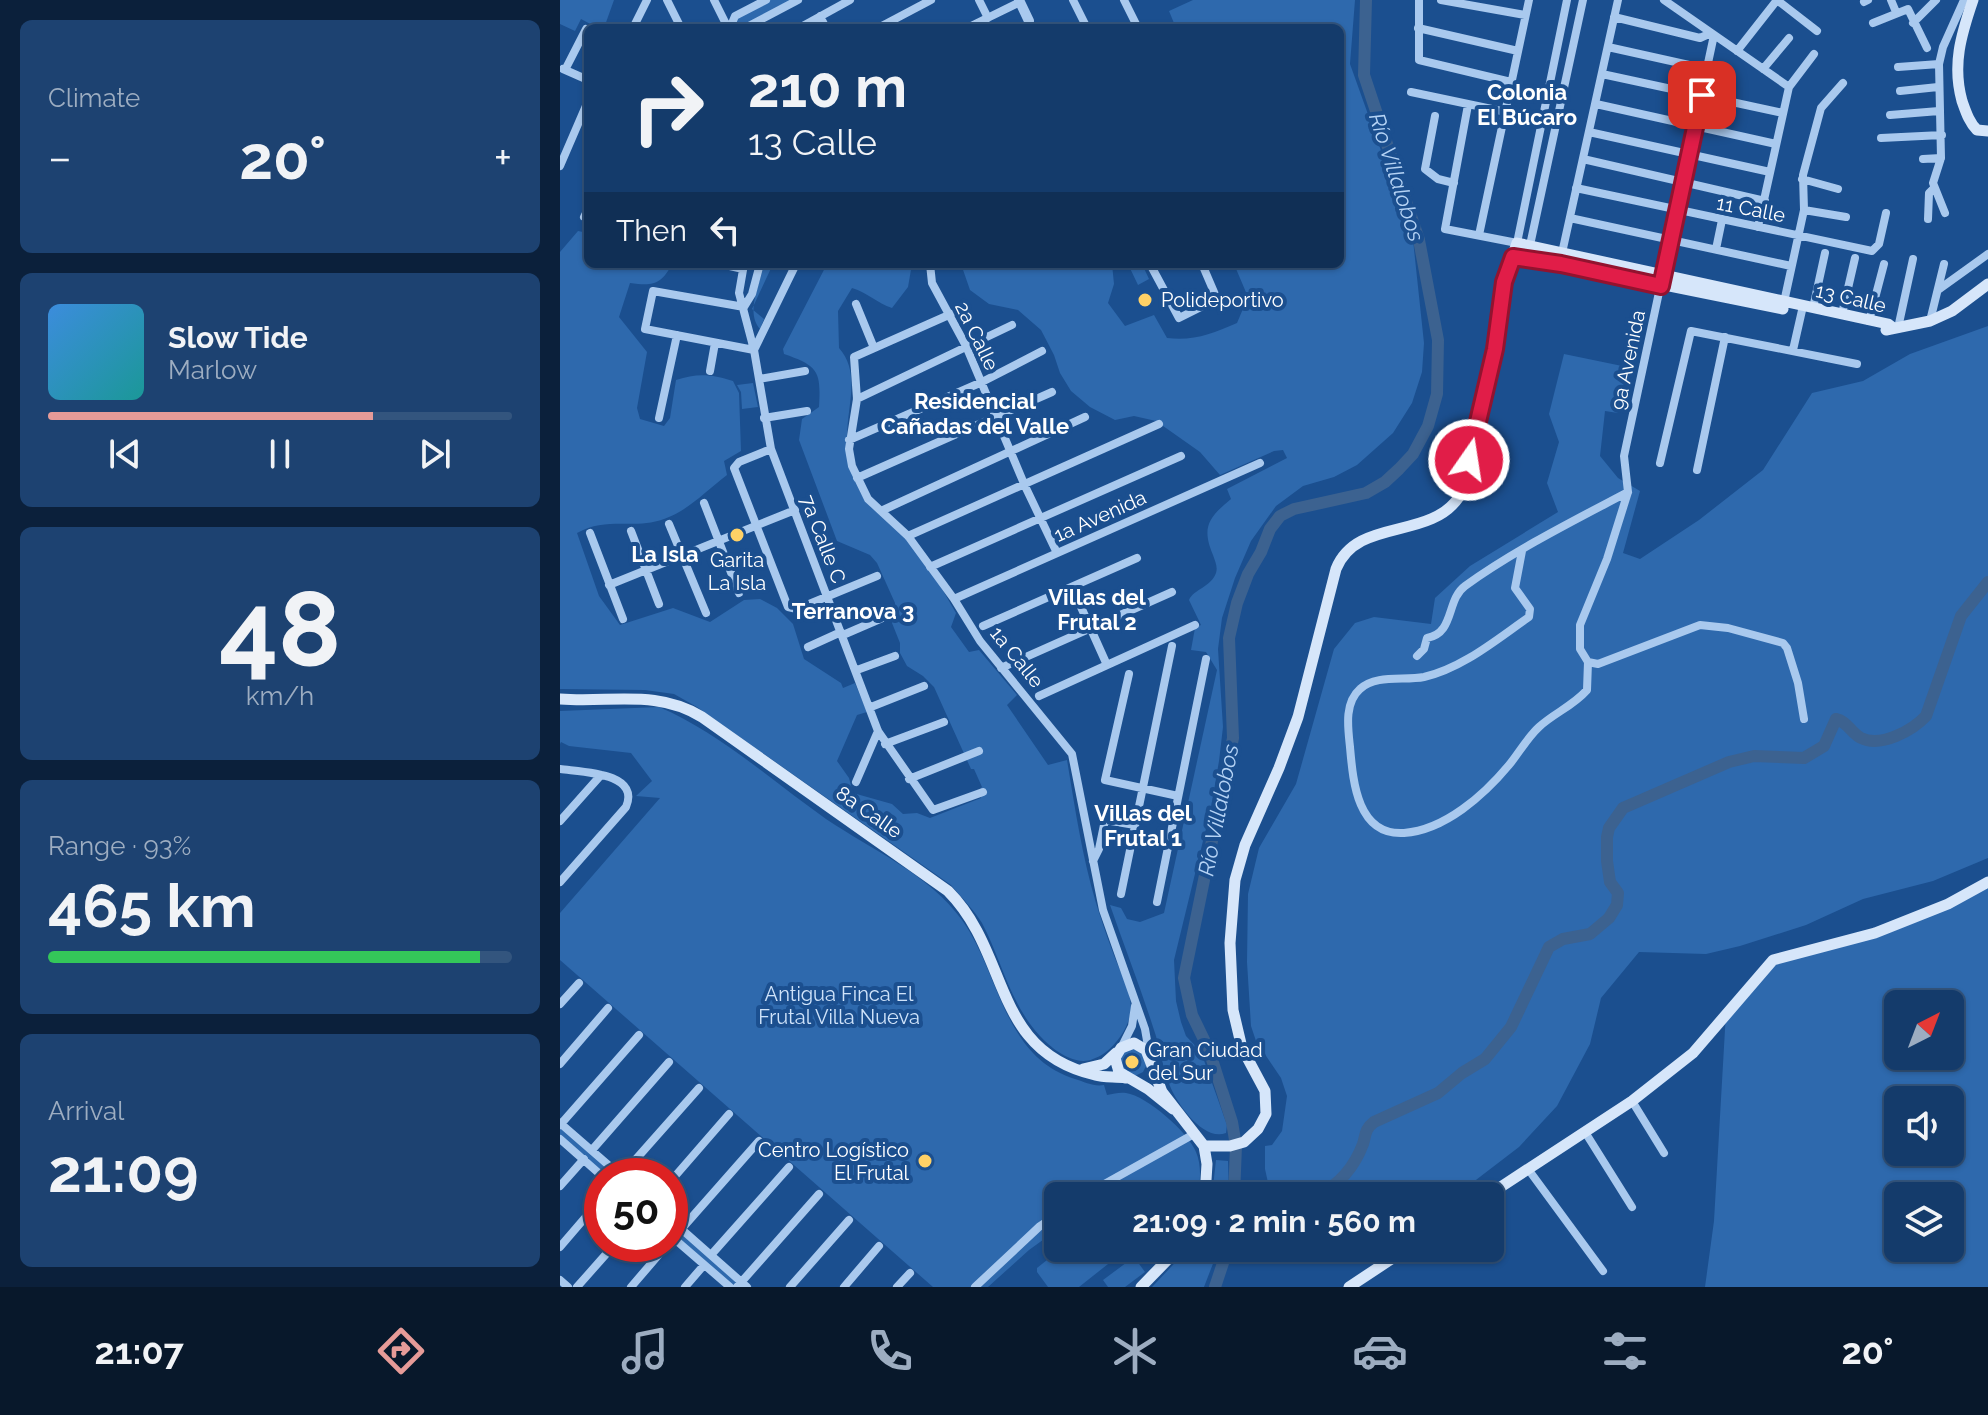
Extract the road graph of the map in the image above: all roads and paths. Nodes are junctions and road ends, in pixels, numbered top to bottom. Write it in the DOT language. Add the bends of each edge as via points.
graph roads {
  1 [pos="647,0"];
  2 [pos="667,0"];
  3 [pos="714,0"];
  4 [pos="766,0"];
  5 [pos="798,0"];
  6 [pos="850,0"];
  7 [pos="931,0"];
  8 [pos="979,0"];
  9 [pos="1073,0"];
  10 [pos="1124,0"];
  11 [pos="1419,0"];
  12 [pos="1441,0"];
  13 [pos="1529,0"];
  14 [pos="1567,0"];
  15 [pos="1583,0"];
  16 [pos="1618,0"];
  17 [pos="1664,0"];
  18 [pos="1777,0"];
  19 [pos="1891,0"];
  20 [pos="1936,0"];
  21 [pos="1964,0"];
  22 [pos="1973,0"];
  23 [pos="1019,1"];
  24 [pos="1896,12"];
  25 [pos="1525,15"];
  26 [pos="820,16"];
  27 [pos="1614,17"];
  28 [pos="988,18"];
  29 [pos="1873,23"];
  30 [pos="1913,23"];
  31 [pos="636,24"];
  32 [pos="679,24"];
  33 [pos="727,24"];
  34 [pos="731,24"];
  35 [pos="753,24"];
  36 [pos="806,24"];
  37 [pos="824,24"];
  38 [pos="886,24"];
  39 [pos="975,24"];
  40 [pos="1030,24"];
  41 [pos="1085,24"];
  42 [pos="1136,24"];
  43 [pos="1418,28"];
  44 [pos="1817,31"];
  45 [pos="584,32"];
  46 [pos="1712,34"];
  47 [pos="1789,38"];
  48 [pos="1608,47"];
  49 [pos="1927,48"];
  50 [pos="1518,51"];
  51 [pos="1737,51"];
  52 [pos="1814,54"];
  53 [pos="1939,64"];
  54 [pos="1898,67"];
  55 [pos="562,69"];
  56 [pos="1707,69"];
  57 [pos="1763,69"];
  58 [pos="1602,74"];
  59 [pos="584,78"];
  60 [pos="1511,82"];
  61 [pos="1843,83"];
  62 [pos="1789,87"];
  63 [pos="1938,87"];
  64 [pos="1900,91"];
  65 [pos="1411,92"];
  66 [pos="1702,95"];
  67 [pos="1596,104"];
  68 [pos="1468,105"];
  69 [pos="584,109"];
  70 [pos="1939,111"];
  71 [pos="1506,112"];
  72 [pos="582,113"];
  73 [pos="1783,113"];
  74 [pos="1890,115"];
  75 [pos="584,116"];
  76 [pos="1435,116"];
  77 [pos="1695,125"];
  78 [pos="1988,131"];
  79 [pos="1589,132"];
  80 [pos="1942,135"];
  81 [pos="1881,138"];
  82 [pos="1776,144"];
  83 [pos="1689,153"];
  84 [pos="1941,158"];
  85 [pos="1583,159"];
  86 [pos="1923,159"];
  87 [pos="560,166"];
  88 [pos="1770,172"];
  89 [pos="1802,179"];
  90 [pos="1454,183"];
  91 [pos="1683,184"];
  92 [pos="1576,188"];
  93 [pos="1934,188"];
  94 [pos="1838,189"];
  95 [pos="1765,201"];
  96 [pos="1677,209"];
  97 [pos="1804,210"];
  98 [pos="1886,213"];
  99 [pos="1945,213"];
  100 [pos="1846,217"];
  101 [pos="1570,218"];
  102 [pos="1928,219"];
  103 [pos="1722,220"];
  104 [pos="1758,227"];
  105 [pos="1799,234"];
  106 [pos="1479,235"];
  107 [pos="1670,240"];
  108 [pos="1517,243"];
  109 [pos="1530,246"];
  110 [pos="1716,249"];
  111 [pos="1562,253"];
  112 [pos="1825,253"];
  113 [pos="1988,254"];
  114 [pos="1513,257"];
  115 [pos="1855,258"];
  116 [pos="1527,259"];
  117 [pos="1913,259"];
  118 [pos="1884,264"];
  119 [pos="1944,264"];
  120 [pos="1791,266"];
  121 [pos="743,268"];
  122 [pos="759,268"];
  123 [pos="794,268"];
  124 [pos="930,268"];
  125 [pos="1152,268"];
  126 [pos="1204,268"];
  127 [pos="1662,280"];
  128 [pos="1988,284"];
  129 [pos="1938,290"];
  130 [pos="1784,302"];
  131 [pos="856,304"];
  132 [pos="744,307"];
  133 [pos="1806,309"];
  134 [pos="951,314"];
  135 [pos="1842,314"];
  136 [pos="1869,321"];
  137 [pos="1930,321"];
  138 [pos="1012,325"];
  139 [pos="1895,328"];
  140 [pos="677,335"];
  141 [pos="1725,337"];
  142 [pos="715,343"];
  143 [pos="966,346"];
  144 [pos="874,348"];
  145 [pos="754,350"];
  146 [pos="1793,350"];
  147 [pos="1042,351"];
  148 [pos="1857,364"];
  149 [pos="710,371"];
  150 [pos="805,371"];
  151 [pos="759,379"];
  152 [pos="982,382"];
  153 [pos="1052,392"];
  154 [pos="857,399"];
  155 [pos="807,411"];
  156 [pos="1085,417"];
  157 [pos="659,418"];
  158 [pos="764,418"];
  159 [pos="996,418"];
  160 [pos="1159,424"];
  161 [pos="849,440"];
  162 [pos="771,449"];
  163 [pos="1011,452"];
  164 [pos="1181,456"];
  165 [pos="1260,463"];
  166 [pos="1660,463"];
  167 [pos="1697,470"];
  168 [pos="857,478"];
  169 [pos="1025,486"];
  170 [pos="1628,492"];
  171 [pos="704,503"];
  172 [pos="795,510"];
  173 [pos="881,511"];
  174 [pos="1042,519"];
  175 [pos="669,524"];
  176 [pos="756,526"];
  177 [pos="631,531"];
  178 [pos="590,533"];
  179 [pos="908,536"];
  180 [pos="719,541"];
  181 [pos="1522,551"];
  182 [pos="1057,553"];
  183 [pos="682,556"];
  184 [pos="1137,558"];
  185 [pos="930,567"];
  186 [pos="646,570"];
  187 [pos="877,576"];
  188 [pos="609,585"];
  189 [pos="1072,587"];
  190 [pos="1172,592"];
  191 [pos="739,593"];
  192 [pos="827,596"];
  193 [pos="954,599"];
  194 [pos="659,604"];
  195 [pos="706,613"];
  196 [pos="887,616"];
  197 [pos="623,619"];
  198 [pos="1195,625"];
  199 [pos="983,626"];
  200 [pos="1090,628"];
  201 [pos="842,633"];
  202 [pos="1172,646"];
  203 [pos="808,647"];
  204 [pos="895,656"];
  205 [pos="1417,656"];
  206 [pos="1206,659"];
  207 [pos="1588,662"];
  208 [pos="1107,665"];
  209 [pos="1001,668"];
  210 [pos="857,670"];
  211 [pos="1129,674"];
  212 [pos="924,686"];
  213 [pos="1039,696"];
  214 [pos="560,699"];
  215 [pos="871,707"];
  216 [pos="1804,719"];
  217 [pos="944,722"];
  218 [pos="878,731"];
  219 [pos="885,744"];
  220 [pos="979,751"];
  221 [pos="560,769"];
  222 [pos="601,775"];
  223 [pos="909,779"];
  224 [pos="856,782"];
  225 [pos="1142,789"];
  226 [pos="983,792"];
  227 [pos="1178,796"];
  228 [pos="560,821"];
  229 [pos="1135,825"];
  230 [pos="1092,861"];
  231 [pos="563,871"];
  232 [pos="560,882"];
  233 [pos="1988,882"];
  234 [pos="1121,894"];
  235 [pos="1157,902"];
  236 [pos="579,983"];
  237 [pos="1134,1001"];
  238 [pos="560,1004"];
  239 [pos="608,1008"];
  240 [pos="639,1035"];
  241 [pos="1119,1050"];
  242 [pos="1150,1057"];
  243 [pos="669,1062"];
  244 [pos="560,1064"];
  245 [pos="1077,1069"];
  246 [pos="1129,1078"];
  247 [pos="699,1088"];
  248 [pos="1632,1101"];
  249 [pos="1173,1109"];
  250 [pos="729,1114"];
  251 [pos="560,1124"];
  252 [pos="1585,1132"];
  253 [pos="1194,1134"];
  254 [pos="560,1139"];
  255 [pos="759,1141"];
  256 [pos="1209,1146"];
  257 [pos="592,1150"];
  258 [pos="1664,1153"];
  259 [pos="601,1158"];
  260 [pos="637,1158"];
  261 [pos="584,1159"];
  262 [pos="688,1161"];
  263 [pos="789,1167"];
  264 [pos="1528,1169"];
  265 [pos="1108,1182"];
  266 [pos="1206,1182"];
  267 [pos="1504,1185"];
  268 [pos="560,1186"];
  269 [pos="819,1194"];
  270 [pos="1632,1207"];
  271 [pos="584,1219"];
  272 [pos="849,1220"];
  273 [pos="688,1221"];
  274 [pos="1044,1223"];
  275 [pos="688,1235"];
  276 [pos="879,1246"];
  277 [pos="560,1247"];
  278 [pos="688,1253"];
  279 [pos="711,1255"];
  280 [pos="599,1262"];
  281 [pos="652,1262"];
  282 [pos="1165,1262"];
  283 [pos="1387,1262"];
  284 [pos="704,1265"];
  285 [pos="1603,1271"];
  286 [pos="910,1273"];
  287 [pos="560,1280"];
  288 [pos="742,1285"];
  289 [pos="568,1287"];
  290 [pos="577,1287"];
  291 [pos="631,1287"];
  292 [pos="685,1287"];
  293 [pos="730,1287"];
  294 [pos="790,1287"];
  295 [pos="844,1287"];
  296 [pos="899,1287"];
  297 [pos="975,1287"];
  298 [pos="1141,1287"];
  299 [pos="1349,1287"];
  1 -- 31 [label="street"];
  2 -- 32 [label="street"];
  3 -- 33 [label="street"];
  4 -- 34 [label="street" via="735,16"];
  5 -- 35 [label="street"];
  6 -- 26 [label="street"];
  7 -- 38 [label="street"];
  8 -- 28 [label="street"];
  9 -- 41 [label="street"];
  10 -- 42 [label="street"];
  11 -- 43 [label="street"];
  12 -- 25 [label="street"];
  13 -- 25 [label="street"];
  14 -- 108 [label="street"];
  15 -- 109 [label="street"];
  16 -- 27 [label="street"];
  17 -- 46 [label="street"];
  18 -- 44 [label="street"];
  18 -- 51 [label="street"];
  19 -- 24 [label="street"];
  20 -- 30 [label="street"];
  21 -- 53 [label="street"];
  22 -- 78 [label="main road" via="1958,48 1957,80 1970,122 1977,130"];
  23 -- 28 [label="street"];
  23 -- 40 [label="street"];
  24 -- 29 [label="street"];
  24 -- 30 [label="street" via="1908,9"];
  25 -- 50 [label="street"];
  26 -- 36 [label="street"];
  26 -- 37 [label="street"];
  27 -- 46 [label="street" via="1700,38"];
  27 -- 48 [label="street"];
  28 -- 39 [label="street"];
  30 -- 49 [label="street"];
  43 -- 50 [label="street"];
  43 -- 60 [label="street" via="1420,61"];
  45 -- 55 [label="street"];
  46 -- 51 [label="street"];
  46 -- 56 [label="street, 9a Avenida"];
  47 -- 57 [label="street"];
  48 -- 56 [label="street"];
  48 -- 58 [label="street"];
  50 -- 60 [label="street"];
  51 -- 57 [label="street"];
  52 -- 62 [label="street"];
  53 -- 54 [label="street"];
  53 -- 63 [label="street"];
  55 -- 59 [label="street"];
  56 -- 66 [label="street, 9a Avenida"];
  57 -- 62 [label="street"];
  58 -- 66 [label="street"];
  58 -- 67 [label="street"];
  60 -- 71 [label="street"];
  61 -- 89 [label="street" via="1821,108"];
  62 -- 73 [label="street"];
  63 -- 64 [label="street"];
  63 -- 70 [label="street"];
  65 -- 68 [label="street"];
  66 -- 73 [label="street"];
  66 -- 77 [label="street, 9a Avenida"];
  67 -- 77 [label="street"];
  67 -- 79 [label="street"];
  68 -- 71 [label="street"];
  68 -- 90 [label="street"];
  69 -- 72 [label="street"];
  70 -- 74 [label="street"];
  70 -- 80 [label="street"];
  71 -- 106 [label="street"];
  72 -- 75 [label="street"];
  72 -- 87 [label="street"];
  73 -- 82 [label="street"];
  76 -- 90 [label="street" via="1425,169"];
  77 -- 82 [label="street"];
  77 -- 83 [label="street, 9a Avenida"];
  79 -- 83 [label="street"];
  79 -- 85 [label="street"];
  80 -- 81 [label="street"];
  80 -- 84 [label="street"];
  82 -- 88 [label="street"];
  83 -- 88 [label="street"];
  83 -- 91 [label="street, 9a Avenida"];
  84 -- 86 [label="street"];
  84 -- 93 [label="street"];
  85 -- 91 [label="street"];
  85 -- 92 [label="street"];
  88 -- 95 [label="street"];
  89 -- 94 [label="street"];
  89 -- 97 [label="street"];
  90 -- 106 [label="street" via="1445,225"];
  91 -- 95 [label="street"];
  91 -- 96 [label="street, 9a Avenida"];
  92 -- 96 [label="street, 11 Calle"];
  92 -- 101 [label="street"];
  93 -- 99 [label="street"];
  93 -- 102 [label="street"];
  95 -- 104 [label="street"];
  96 -- 103 [label="street, 11 Calle"];
  96 -- 107 [label="street, 9a Avenida"];
  97 -- 100 [label="street"];
  97 -- 105 [label="street"];
  98 -- 105 [label="street, 11 Calle" via="1879,244 1872,251"];
  101 -- 107 [label="street"];
  101 -- 111 [label="street"];
  103 -- 104 [label="street, 11 Calle"];
  103 -- 110 [label="street"];
  104 -- 105 [label="street, 11 Calle"];
  105 -- 120 [label="street"];
  106 -- 108 [label="street"];
  107 -- 110 [label="street"];
  107 -- 127 [label="street, 9a Avenida"];
  108 -- 109 [label="main road, 13 Calle"];
  108 -- 114 [label="main road"];
  109 -- 111 [label="main road, 13 Calle"];
  109 -- 116 [label="street"];
  110 -- 120 [label="street"];
  111 -- 127 [label="main road, 13 Calle"];
  112 -- 133 [label="street"];
  113 -- 129 [label="street"];
  114 -- 116 [label="main road, 13 Calle"];
  114 -- 256 [label="main road" via="1461,493 1436,518 1363,539 1340,559 1296,725 1238,865 1230,943 1233,1010 1239,1043 1264,1089 1264,1118 1255,1133 1235,1146"];
  115 -- 135 [label="street"];
  116 -- 127 [label="main road, 13 Calle"];
  117 -- 139 [label="street"];
  118 -- 136 [label="street"];
  119 -- 129 [label="street"];
  120 -- 130 [label="street"];
  121 -- 132 [label="street, 7a Calle C" via="739,293"];
  122 -- 132 [label="street"];
  123 -- 145 [label="street"];
  124 -- 134 [label="street, 2a Calle" via="932,283"];
  125 -- 126 [label="street" via="1178,318 1217,299"];
  127 -- 130 [label="main road, 13 Calle"];
  127 -- 133 [label="main road, 13 Calle"];
  127 -- 170 [label="street, 9a Avenida" via="1624,456"];
  128 -- 137 [label="main road"];
  129 -- 137 [label="street"];
  130 -- 133 [label="main road, 13 Calle"];
  131 -- 144 [label="street"];
  132 -- 140 [label="street" via="653,291 645,329"];
  132 -- 145 [label="street, 7a Calle C"];
  133 -- 135 [label="main road, 13 Calle"];
  133 -- 139 [label="main road, 13 Calle"];
  133 -- 146 [label="street"];
  134 -- 143 [label="street, 2a Calle"];
  134 -- 144 [label="street"];
  135 -- 136 [label="main road, 13 Calle"];
  136 -- 139 [label="main road, 13 Calle"];
  137 -- 139 [label="main road"];
  138 -- 143 [label="street"];
  140 -- 142 [label="street"];
  140 -- 157 [label="street"];
  141 -- 146 [label="street"];
  141 -- 166 [label="street" via="1691,331"];
  141 -- 167 [label="street"];
  142 -- 145 [label="street"];
  142 -- 149 [label="street"];
  143 -- 152 [label="street, 2a Calle"];
  143 -- 154 [label="street"];
  144 -- 154 [label="street, 1a Calle" via="854,357"];
  145 -- 151 [label="street, 7a Calle C"];
  146 -- 148 [label="street"];
  147 -- 152 [label="street"];
  150 -- 151 [label="street"];
  151 -- 158 [label="street, 7a Calle C"];
  152 -- 159 [label="street, 2a Calle"];
  152 -- 161 [label="street"];
  153 -- 159 [label="street"];
  154 -- 161 [label="street, 1a Calle"];
  155 -- 158 [label="street"];
  156 -- 163 [label="street"];
  158 -- 162 [label="street, 7a Calle C"];
  159 -- 163 [label="street, 2a Calle"];
  159 -- 168 [label="street"];
  160 -- 169 [label="street"];
  161 -- 168 [label="street, 1a Calle"];
  162 -- 172 [label="street, 7a Calle C"];
  162 -- 176 [label="street" via="735,465"];
  163 -- 169 [label="street, 2a Calle"];
  163 -- 173 [label="street"];
  164 -- 174 [label="street"];
  165 -- 182 [label="street, 1a Avenida"];
  168 -- 173 [label="street, 1a Calle"];
  169 -- 174 [label="street, 2a Calle"];
  169 -- 179 [label="street"];
  170 -- 181 [label="street"];
  170 -- 207 [label="street" via="1580,625 1580,649"];
  171 -- 180 [label="street"];
  172 -- 176 [label="street"];
  172 -- 192 [label="street, 7a Calle C"];
  173 -- 179 [label="street, 1a Calle"];
  174 -- 182 [label="street, 2a Calle"];
  174 -- 185 [label="street"];
  175 -- 183 [label="street"];
  176 -- 180 [label="street"];
  176 -- 192 [label="street" via="791,609"];
  177 -- 186 [label="street"];
  178 -- 188 [label="street"];
  179 -- 185 [label="street, 1a Calle"];
  180 -- 183 [label="street"];
  180 -- 191 [label="street"];
  181 -- 205 [label="street" via="1463,587 1445,628 1427,638"];
  181 -- 207 [label="street" via="1515,588 1530,609 1529,617 1464,661 1423,677 1367,684 1356,693 1349,709 1349,736 1354,787 1364,812 1381,828 1403,833 1469,805 1494,783 1536,729 1587,690"];
  182 -- 193 [label="street, 1a Avenida"];
  183 -- 186 [label="street"];
  183 -- 195 [label="street"];
  184 -- 189 [label="street"];
  185 -- 193 [label="street, 1a Calle"];
  186 -- 188 [label="street"];
  186 -- 194 [label="street"];
  187 -- 192 [label="street"];
  188 -- 197 [label="street"];
  189 -- 199 [label="street"];
  189 -- 200 [label="street"];
  190 -- 200 [label="street"];
  192 -- 201 [label="street, 7a Calle C"];
  193 -- 209 [label="street, 1a Calle"];
  196 -- 201 [label="street"];
  198 -- 208 [label="street"];
  200 -- 208 [label="street"];
  200 -- 209 [label="street"];
  201 -- 203 [label="street"];
  201 -- 210 [label="street, 7a Calle C"];
  202 -- 225 [label="street"];
  204 -- 210 [label="street"];
  206 -- 227 [label="street"];
  207 -- 216 [label="street" via="1608,661 1700,625 1777,639 1787,648"];
  208 -- 213 [label="street"];
  209 -- 230 [label="street, 1a Calle" via="1072,754"];
  210 -- 215 [label="street, 7a Calle C"];
  211 -- 225 [label="street" via="1105,780"];
  212 -- 215 [label="street"];
  214 -- 245 [label="main road, 8a Calle" via="658,699 688,709 931,878 960,903 977,929 1020,1026 1048,1056"];
  215 -- 218 [label="street, 7a Calle C"];
  217 -- 219 [label="street"];
  218 -- 219 [label="street, 7a Calle C"];
  218 -- 224 [label="street"];
  219 -- 223 [label="street, 7a Calle C"];
  220 -- 223 [label="street"];
  221 -- 222 [label="street"];
  222 -- 228 [label="street"];
  222 -- 231 [label="street" via="621,782 628,805"];
  223 -- 226 [label="street, 7a Calle C" via="933,810"];
  225 -- 227 [label="street"];
  225 -- 229 [label="street"];
  227 -- 235 [label="street"];
  229 -- 230 [label="street" via="1105,820"];
  229 -- 234 [label="street"];
  230 -- 237 [label="street, 1a Calle"];
  231 -- 232 [label="street"];
  233 -- 248 [label="main road" via="1875,933 1773,960 1693,1053"];
  236 -- 238 [label="street"];
  237 -- 241 [label="street" via="1132,1026"];
  237 -- 242 [label="street, 1a Calle"];
  239 -- 244 [label="street"];
  240 -- 251 [label="street"];
  241 -- 242 [label="main road" via="1137,1044"];
  241 -- 245 [label="main road" via="1101,1066"];
  241 -- 246 [label="main road" via="1116,1067"];
  242 -- 246 [label="main road" via="1146,1073"];
  242 -- 249 [label="main road, 1a Calle"];
  243 -- 257 [label="street"];
  245 -- 246 [label="main road, 8a Calle"];
  246 -- 249 [label="main road, 1a Calle"];
  247 -- 260 [label="street"];
  248 -- 252 [label="main road"];
  248 -- 258 [label="street"];
  249 -- 253 [label="main road, 1a Calle"];
  250 -- 262 [label="street"];
  251 -- 257 [label="street"];
  252 -- 264 [label="main road"];
  252 -- 270 [label="street"];
  253 -- 256 [label="main road, 1a Calle"];
  253 -- 265 [label="street"];
  254 -- 261 [label="street"];
  255 -- 273 [label="street"];
  256 -- 266 [label="main road"];
  257 -- 259 [label="street"];
  261 -- 268 [label="street"];
  263 -- 279 [label="street"];
  264 -- 267 [label="main road"];
  264 -- 285 [label="street"];
  269 -- 288 [label="street"];
  271 -- 277 [label="street"];
  272 -- 294 [label="street"];
  274 -- 297 [label="street"];
  275 -- 279 [label="street"];
  276 -- 295 [label="street"];
  278 -- 284 [label="street"];
  279 -- 288 [label="street"];
  280 -- 290 [label="street"];
  281 -- 291 [label="street"];
  282 -- 298 [label="main road"];
  283 -- 299 [label="main road"];
  284 -- 292 [label="street"];
  284 -- 293 [label="street"];
  286 -- 296 [label="street"];
  287 -- 289 [label="street"];
}
